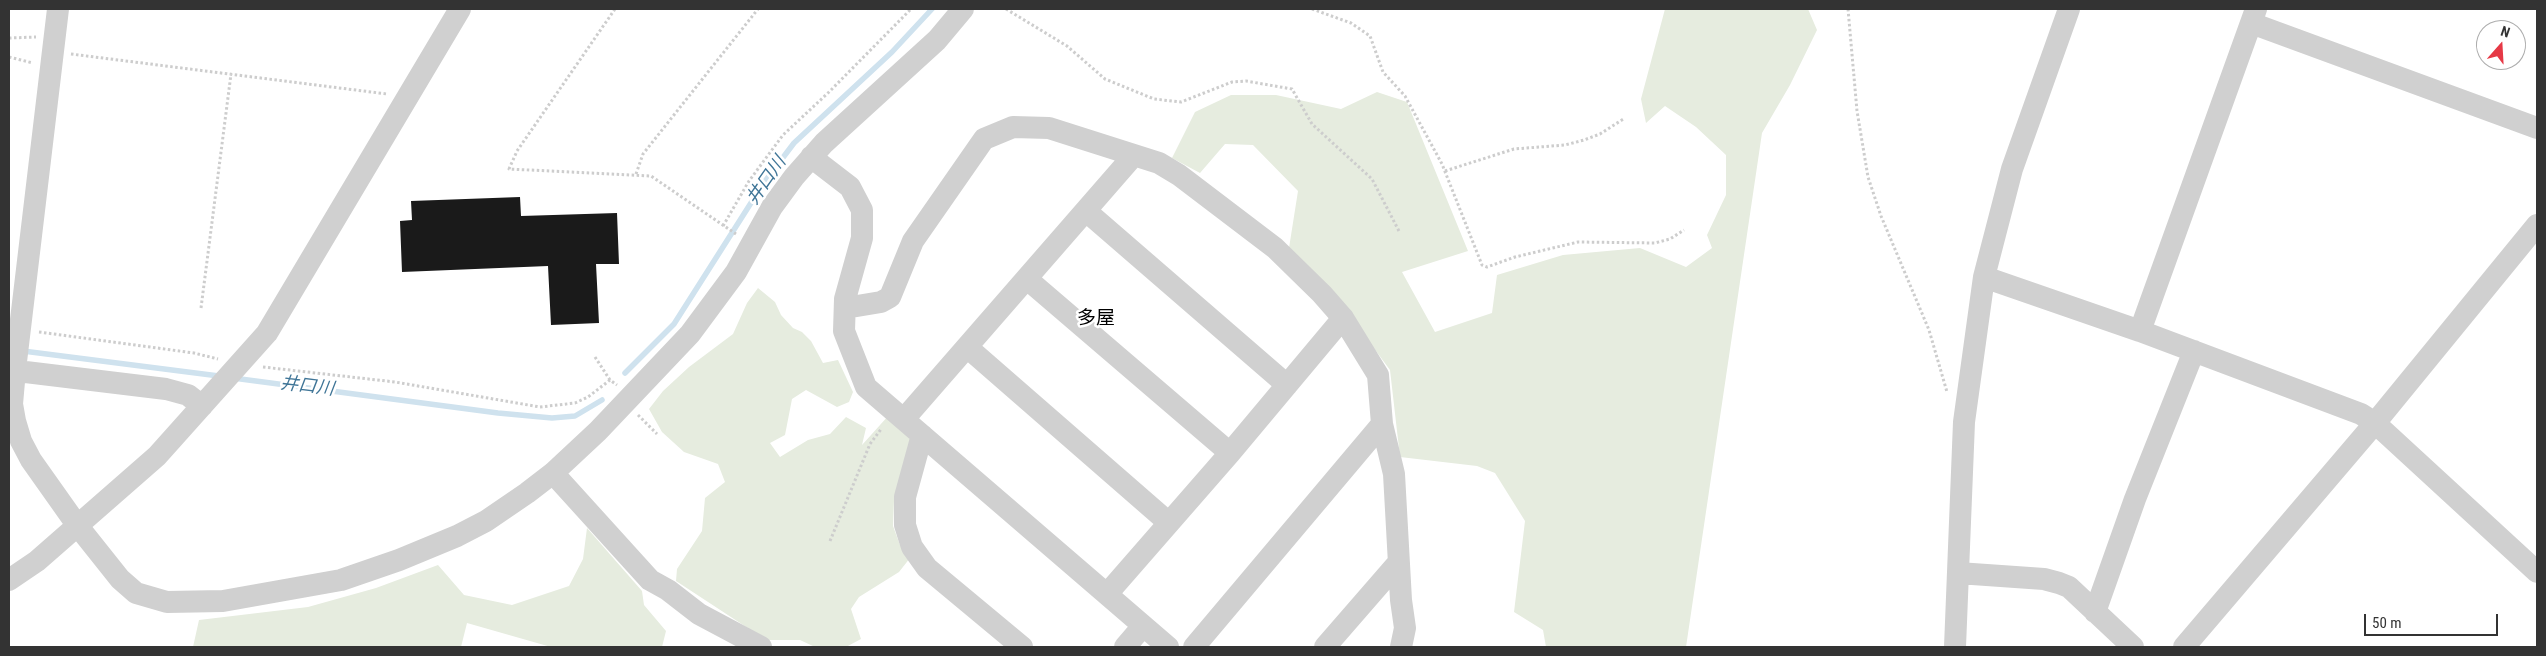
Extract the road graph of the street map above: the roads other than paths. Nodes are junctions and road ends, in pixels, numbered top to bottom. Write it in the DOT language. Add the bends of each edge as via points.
graph roads {
  1 [pos="58,9"];
  2 [pos="460,9"];
  3 [pos="963,9"];
  4 [pos="2070,9"];
  5 [pos="2253,16"];
  6 [pos="2537,128"];
  7 [pos="1134,155"];
  8 [pos="811,157"];
  9 [pos="1086,211"];
  10 [pos="2537,225"];
  11 [pos="1984,277"];
  12 [pos="1027,279"];
  13 [pos="845,308"];
  14 [pos="1343,318"];
  15 [pos="2140,331"];
  16 [pos="967,347"];
  17 [pos="2194,351"];
  18 [pos="12,370"];
  19 [pos="1287,385"];
  20 [pos="202,406"];
  21 [pos="900,416"];
  22 [pos="2375,423"];
  23 [pos="1382,424"];
  24 [pos="922,435"];
  25 [pos="1230,453"];
  26 [pos="554,473"];
  27 [pos="1169,523"];
  28 [pos="77,525"];
  29 [pos="1398,563"];
  30 [pos="2537,572"];
  31 [pos="1958,573"];
  32 [pos="9,580"];
  33 [pos="1107,594"];
  34 [pos="2095,612"];
  35 [pos="1143,626"];
  36 [pos="761,647"];
  37 [pos="1020,647"];
  38 [pos="1125,647"];
  39 [pos="1168,647"];
  40 [pos="1194,647"];
  41 [pos="1325,647"];
  42 [pos="1401,647"];
  43 [pos="1955,647"];
  44 [pos="2133,647"];
  45 [pos="2184,647"];
  1 -- 18 [label="street" via="20,330"];
  2 -- 20 [label="street" via="267,333"];
  3 -- 8 [label="street" via="932,46"];
  4 -- 11 [label="street" via="2012,169"];
  5 -- 6 [label="street"];
  5 -- 15 [label="street"];
  7 -- 9 [label="street"];
  7 -- 13 [label="street" via="1049,128 1014,127 984,139 913,241 890,297 881,302"];
  7 -- 14 [label="street" via="1159,163 1224,207 1275,248"];
  8 -- 13 [label="street" via="850,187 862,210 862,238"];
  8 -- 26 [label="street" via="772,207 712,308"];
  9 -- 12 [label="street"];
  9 -- 19 [label="street"];
  10 -- 22 [label="street"];
  11 -- 15 [label="street"];
  11 -- 31 [label="street" via="1964,422"];
  12 -- 16 [label="street"];
  12 -- 25 [label="street"];
  13 -- 21 [label="street" via="844,331 866,387"];
  14 -- 19 [label="street"];
  14 -- 23 [label="street" via="1378,375"];
  15 -- 17 [label="street"];
  16 -- 21 [label="street"];
  16 -- 27 [label="street"];
  17 -- 22 [label="street" via="2361,414"];
  17 -- 34 [label="street" via="2135,498"];
  18 -- 20 [label="street" via="166,389 188,395"];
  18 -- 28 [label="street" via="12,404 21,442"];
  19 -- 25 [label="street"];
  20 -- 28 [label="street" via="157,456"];
  21 -- 24 [label="street"];
  22 -- 30 [label="street"];
  22 -- 45 [label="street"];
  23 -- 29 [label="street" via="1394,474"];
  23 -- 40 [label="street"];
  24 -- 33 [label="street"];
  24 -- 37 [label="street" via="905,497 906,525 912,547 927,568"];
  25 -- 27 [label="street"];
  26 -- 28 [label="street" via="486,521 399,560 341,580 223,601 167,602 136,593 120,580"];
  26 -- 36 [label="street" via="650,580 699,614"];
  27 -- 33 [label="street"];
  28 -- 32 [label="street" via="37,561"];
  29 -- 41 [label="street"];
  29 -- 42 [label="street" via="1406,628"];
  31 -- 34 [label="street" via="2044,579 2059,583 2069,587"];
  31 -- 43 [label="street"];
  33 -- 35 [label="street"];
  34 -- 44 [label="street"];
  35 -- 38 [label="street"];
  35 -- 39 [label="street"];
}
